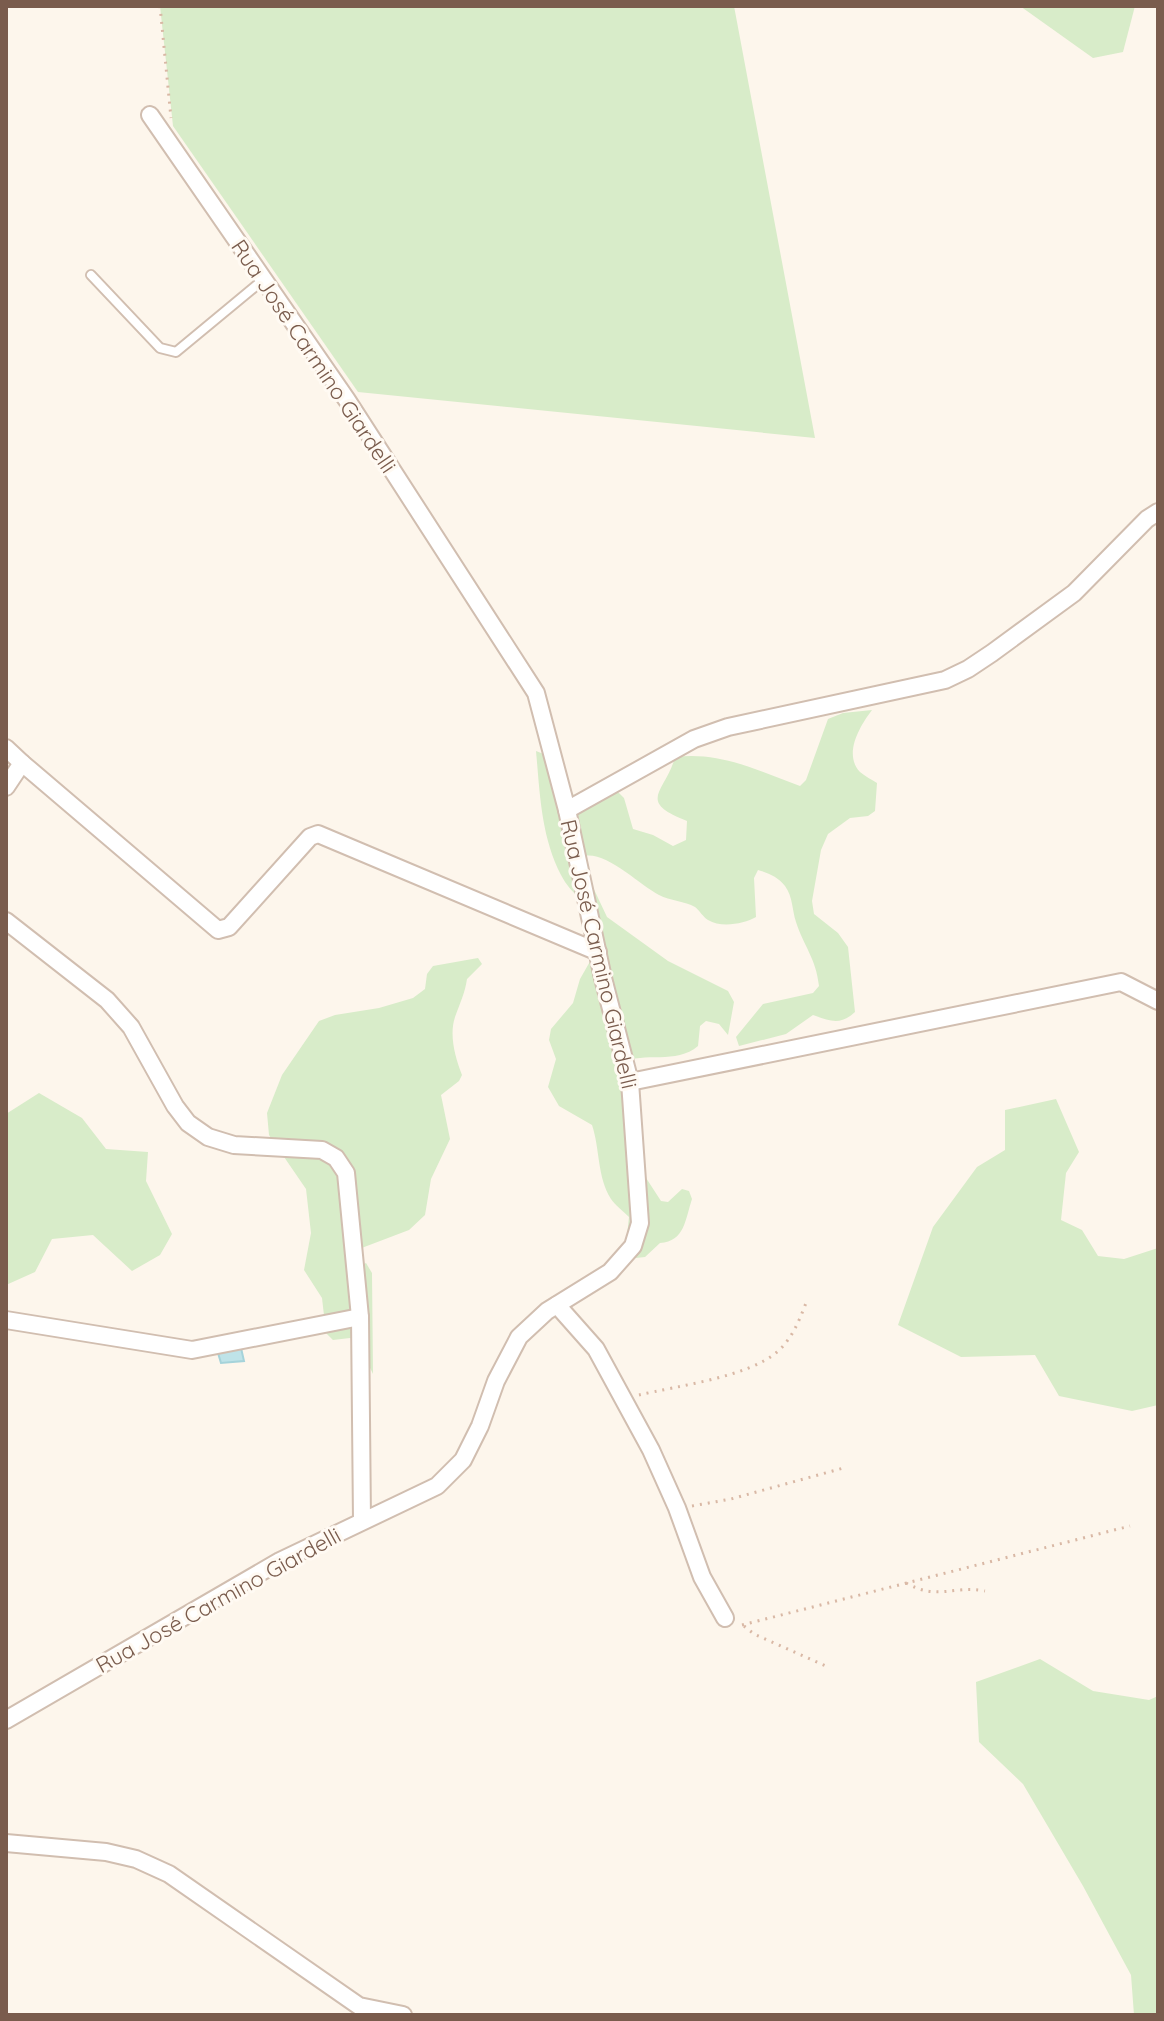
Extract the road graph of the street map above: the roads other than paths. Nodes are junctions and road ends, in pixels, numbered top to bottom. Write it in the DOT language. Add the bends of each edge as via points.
graph roads {
  1 [pos="150,115"];
  2 [pos="91,275"];
  3 [pos="263,280"];
  4 [pos="1158,512"];
  5 [pos="6,748"];
  6 [pos="22,763"];
  7 [pos="6,787"];
  8 [pos="567,810"];
  9 [pos="6,921"];
  10 [pos="598,952"];
  11 [pos="1158,1001"];
  12 [pos="630,1082"];
  13 [pos="557,1305"];
  14 [pos="360,1317"];
  15 [pos="6,1320"];
  16 [pos="362,1521"];
  17 [pos="725,1618"];
  18 [pos="6,1720"];
  19 [pos="6,1843"];
  20 [pos="403,2015"];
  1 -- 3 [label="street, Rua José Carmino Giardelli"];
  2 -- 3 [label="lane" via="160,348 176,352"];
  3 -- 8 [label="street, Rua José Carmino Giardelli" via="536,693"];
  4 -- 8 [label="street" via="1074,593 968,669 945,680 753,720 694,739"];
  5 -- 6 [label="street"];
  6 -- 7 [label="street"];
  6 -- 10 [label="street" via="218,930 229,927 318,834"];
  8 -- 10 [label="street, Rua José Carmino Giardelli"];
  9 -- 14 [label="street" via="122,1015 188,1123 208,1137 234,1145 322,1150 336,1158 346,1173"];
  10 -- 12 [label="street, Rua José Carmino Giardelli"];
  11 -- 12 [label="street" via="1121,982"];
  12 -- 13 [label="street, Rua José Carmino Giardelli" via="640,1223 633,1246 610,1272"];
  13 -- 16 [label="street, Rua José Carmino Giardelli" via="519,1337 463,1460 437,1486"];
  13 -- 17 [label="street" via="596,1349 651,1450 702,1577"];
  14 -- 15 [label="street" via="192,1350"];
  14 -- 16 [label="street"];
  16 -- 18 [label="street, Rua José Carmino Giardelli" via="268,1568"];
  19 -- 20 [label="street" via="136,1859 169,1874 359,2006"];
}
